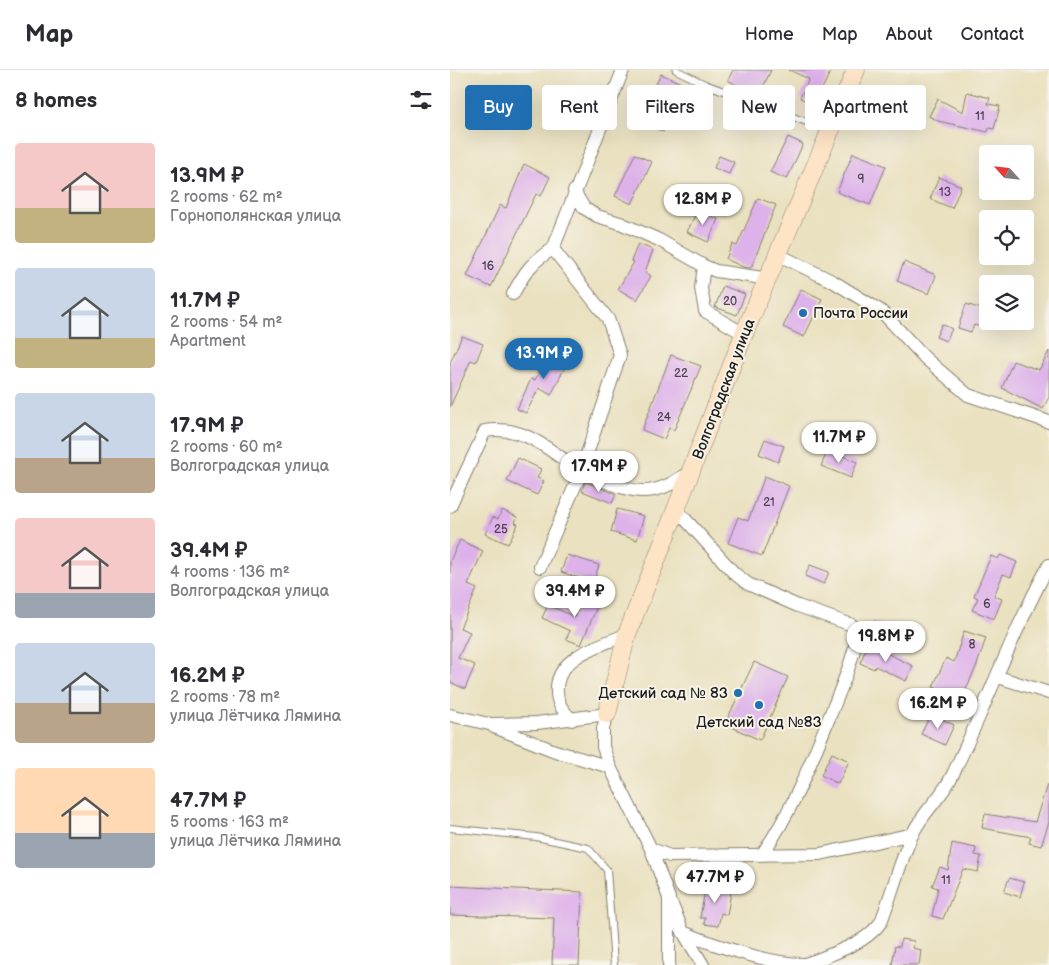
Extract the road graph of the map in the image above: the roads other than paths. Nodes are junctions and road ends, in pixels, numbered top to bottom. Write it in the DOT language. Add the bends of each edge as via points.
graph roads {
  1 [pos="623,70"];
  2 [pos="676,70"];
  3 [pos="856,70"];
  4 [pos="832,131"];
  5 [pos="574,191"];
  6 [pos="553,249"];
  7 [pos="779,254"];
  8 [pos="704,266"];
  9 [pos="769,279"];
  10 [pos="513,294"];
  11 [pos="744,334"];
  12 [pos="1049,422"];
  13 [pos="692,469"];
  14 [pos="582,472"];
  15 [pos="450,506"];
  16 [pos="678,510"];
  17 [pos="1049,565"];
  18 [pos="540,567"];
  19 [pos="627,634"];
  20 [pos="998,677"];
  21 [pos="1049,693"];
  22 [pos="450,714"];
  23 [pos="607,714"];
  24 [pos="572,720"];
  25 [pos="489,724"];
  26 [pos="610,767"];
  27 [pos="450,828"];
  28 [pos="912,834"];
  29 [pos="651,849"];
  30 [pos="763,853"];
  31 [pos="669,898"];
  32 [pos="683,932"];
  33 [pos="614,965"];
  34 [pos="669,965"];
  35 [pos="704,965"];
  1 -- 5 [label="street"];
  2 -- 4 [label="lane"];
  3 -- 4 [label="street, Волгоградская улица"];
  4 -- 7 [label="street, Волгоградская улица"];
  5 -- 6 [label="street"];
  5 -- 8 [label="street" via="584,208 597,216 659,240"];
  6 -- 10 [label="street" via="527,268"];
  6 -- 14 [label="street" via="608,319 620,355"];
  7 -- 9 [label="street, Волгоградская улица"];
  7 -- 12 [label="street" via="881,311 925,358 968,395"];
  8 -- 9 [label="street" via="716,271"];
  8 -- 11 [label="street" via="701,288 706,311"];
  9 -- 11 [label="street, Волгоградская улица"];
  11 -- 13 [label="street, Волгоградская улица"];
  13 -- 14 [label="street" via="674,484 651,492 627,490"];
  13 -- 16 [label="street, Волгоградская улица"];
  14 -- 15 [label="street" via="531,437 501,428 485,431"];
  14 -- 18 [label="street"];
  16 -- 19 [label="street, Волгоградская улица"];
  16 -- 30 [label="street" via="734,573 748,584 852,625 858,634 845,677 807,772 788,814"];
  17 -- 20 [label="street" via="1023,613"];
  19 -- 23 [label="street, Волгоградская улица"];
  19 -- 24 [label="street" via="576,657 564,668 558,682 557,698 561,709"];
  20 -- 21 [label="street"];
  20 -- 28 [label="street" via="951,778"];
  22 -- 25 [label="street"];
  23 -- 24 [label="street"];
  23 -- 26 [label="street" via="603,747"];
  24 -- 25 [label="street"];
  25 -- 26 [label="street" via="555,751"];
  26 -- 29 [label="street"];
  27 -- 33 [label="lane" via="536,837 588,848 607,870"];
  28 -- 30 [label="street" via="820,854"];
  28 -- 32 [label="street" via="881,922 872,935 858,944 804,964 778,965 723,949"];
  29 -- 30 [label="street" via="670,856"];
  29 -- 31 [label="street"];
  31 -- 32 [label="street"];
  31 -- 34 [label="street"];
  32 -- 35 [label="street"];
}
